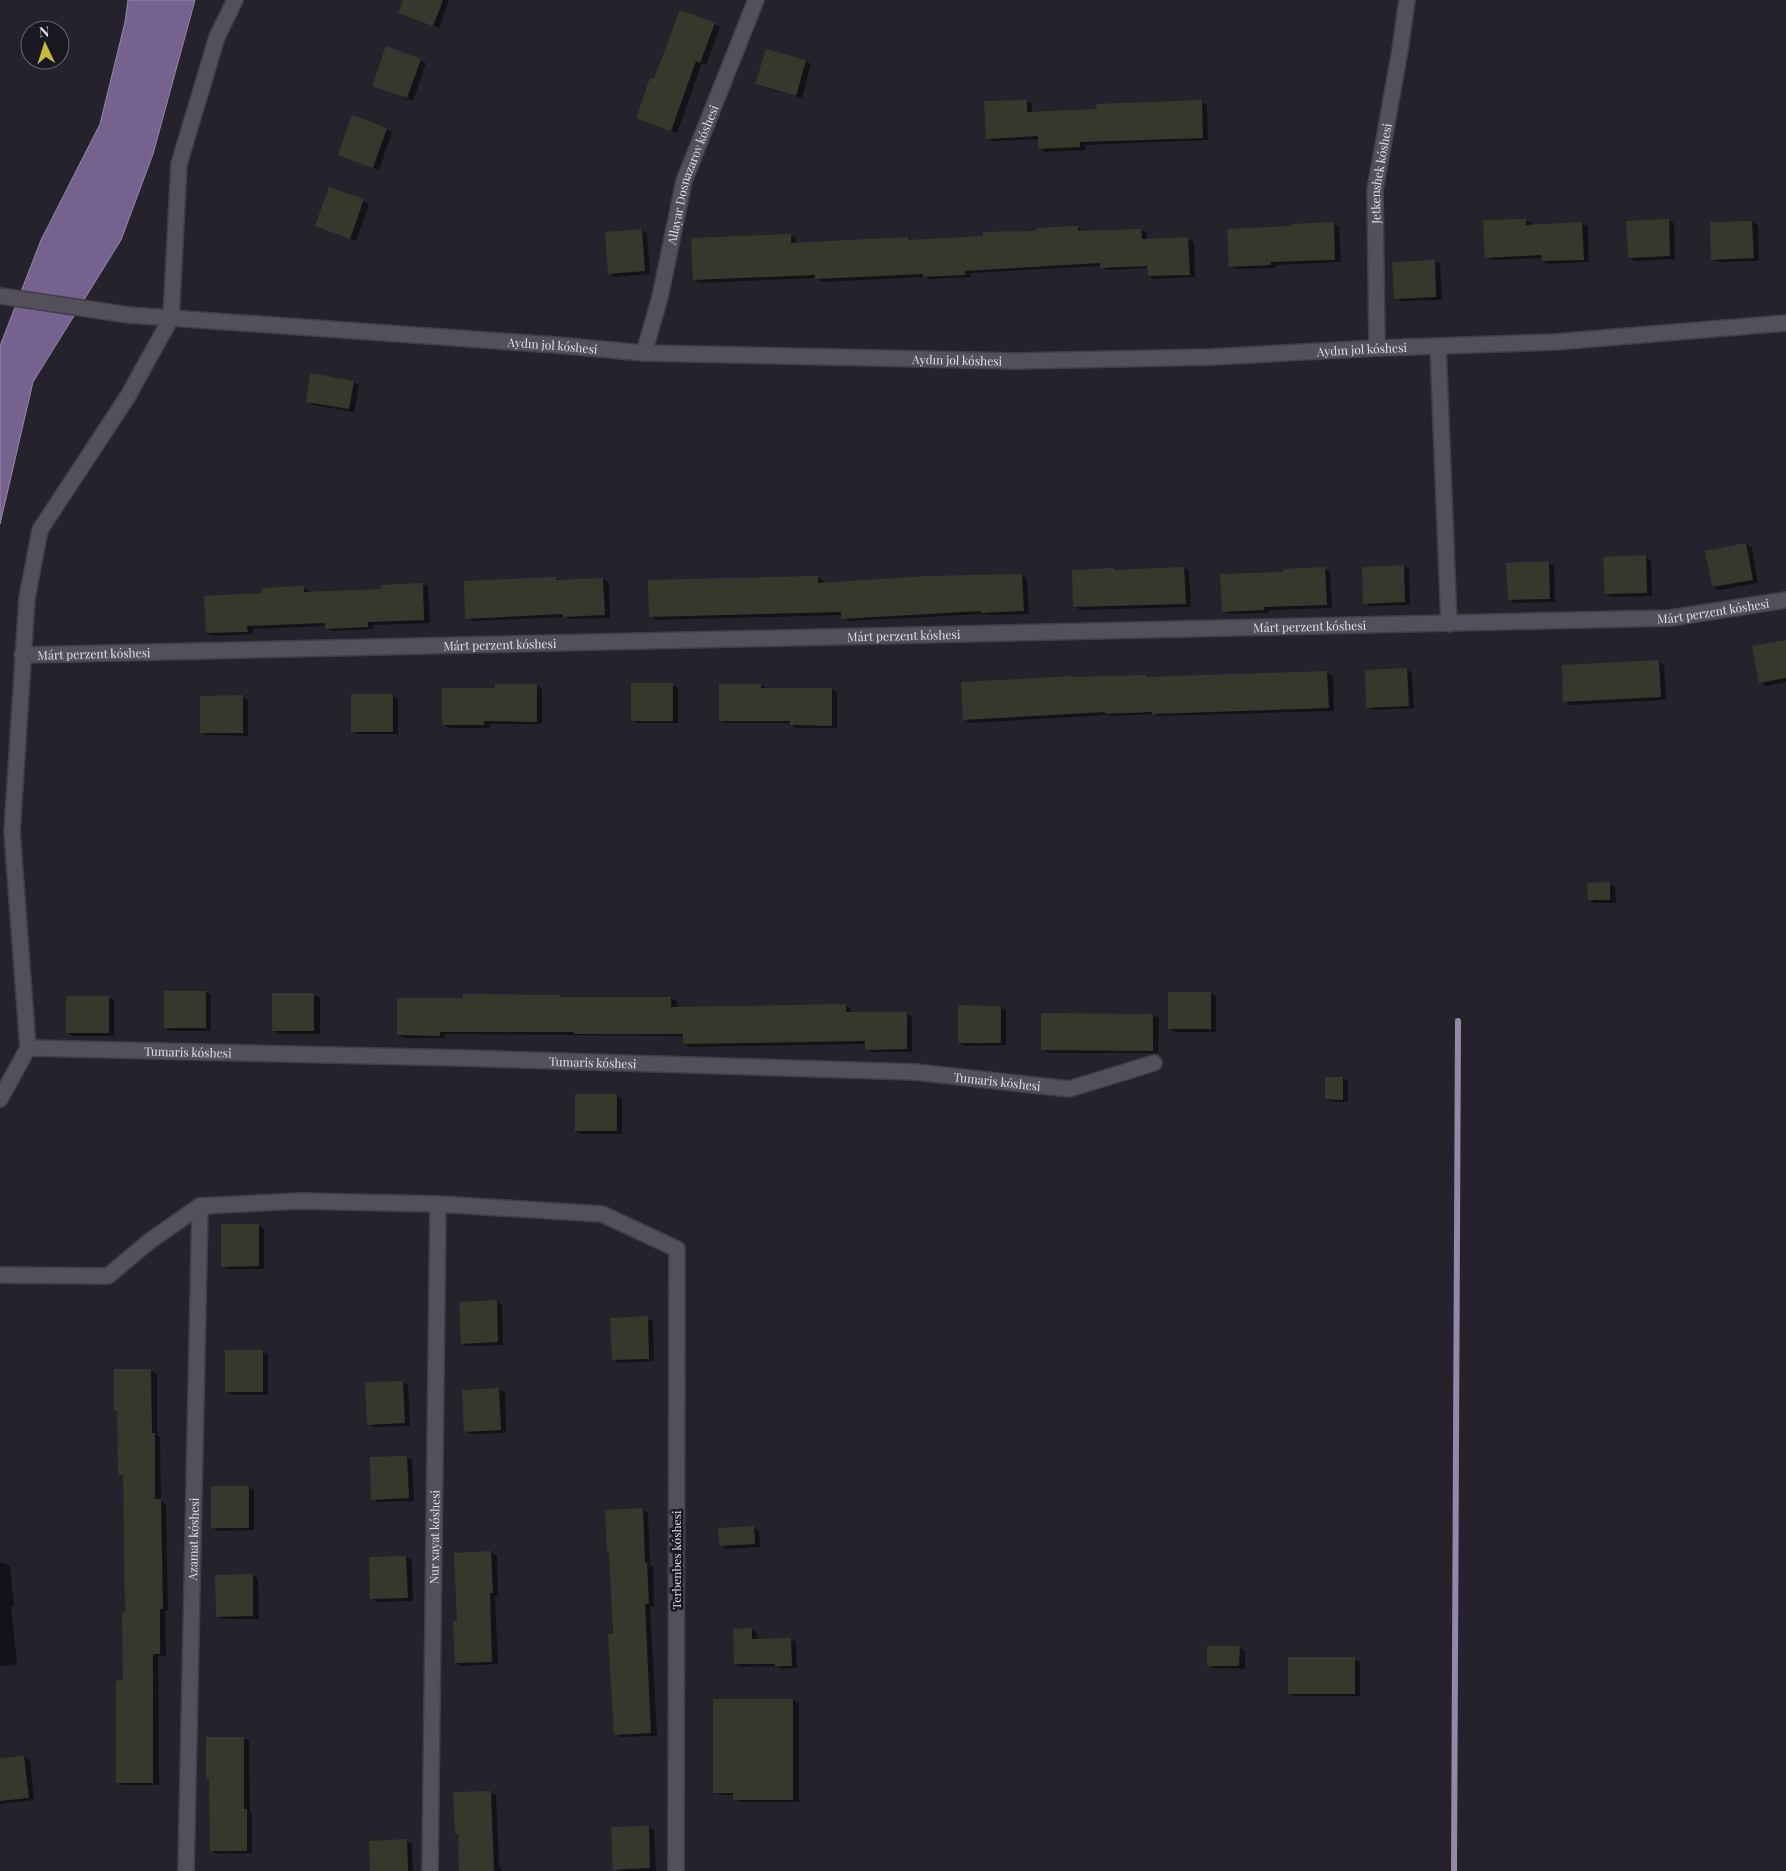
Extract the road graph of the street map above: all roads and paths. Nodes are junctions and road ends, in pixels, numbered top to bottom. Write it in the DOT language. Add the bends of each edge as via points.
graph roads {
  1 [pos="235,0"];
  2 [pos="756,0"];
  3 [pos="1407,0"];
  4 [pos="0,296"];
  5 [pos="170,318"];
  6 [pos="1786,323"];
  7 [pos="1438,346"];
  8 [pos="1377,348"];
  9 [pos="644,353"];
  10 [pos="1786,600"];
  11 [pos="1449,624"];
  12 [pos="22,655"];
  13 [pos="28,1048"];
  14 [pos="1154,1063"];
  15 [pos="0,1100"];
  16 [pos="438,1204"];
  17 [pos="200,1206"];
  18 [pos="0,1275"];
  19 [pos="186,1871"];
  20 [pos="430,1871"];
  21 [pos="676,1871"];
  1 -- 5 [label="street" via="217,37 179,164"];
  2 -- 9 [label="street, Allayar Dosnazarov kóshesi" via="684,181 660,297"];
  3 -- 8 [label="street, Jetkenshek kóshesi" via="1376,190"];
  4 -- 5 [label="street, Aydın jol kóshesi"];
  5 -- 9 [label="street, Aydın jol kóshesi"];
  5 -- 12 [label="street" via="128,396 40,530 27,598"];
  6 -- 7 [label="street, Aydın jol kóshesi" via="1555,342"];
  7 -- 8 [label="street, Aydın jol kóshesi"];
  7 -- 11 [label="street"];
  8 -- 9 [label="street, Aydın jol kóshesi" via="1211,357 1015,361"];
  10 -- 11 [label="street, Márt perzent kóshesi" via="1670,618"];
  11 -- 12 [label="street, Márt perzent kóshesi"];
  12 -- 13 [label="street" via="12,832"];
  13 -- 14 [label="street, Tumaris kóshesi" via="915,1072 1069,1089"];
  13 -- 15 [label="street"];
  16 -- 17 [label="street" via="299,1200"];
  16 -- 20 [label="street, Nur xayat kóshesi"];
  16 -- 21 [label="street, Terbenbes kóshesi" via="602,1214 677,1249"];
  17 -- 18 [label="street" via="151,1240 108,1276"];
  17 -- 19 [label="street, Azamat kóshesi"];
}
